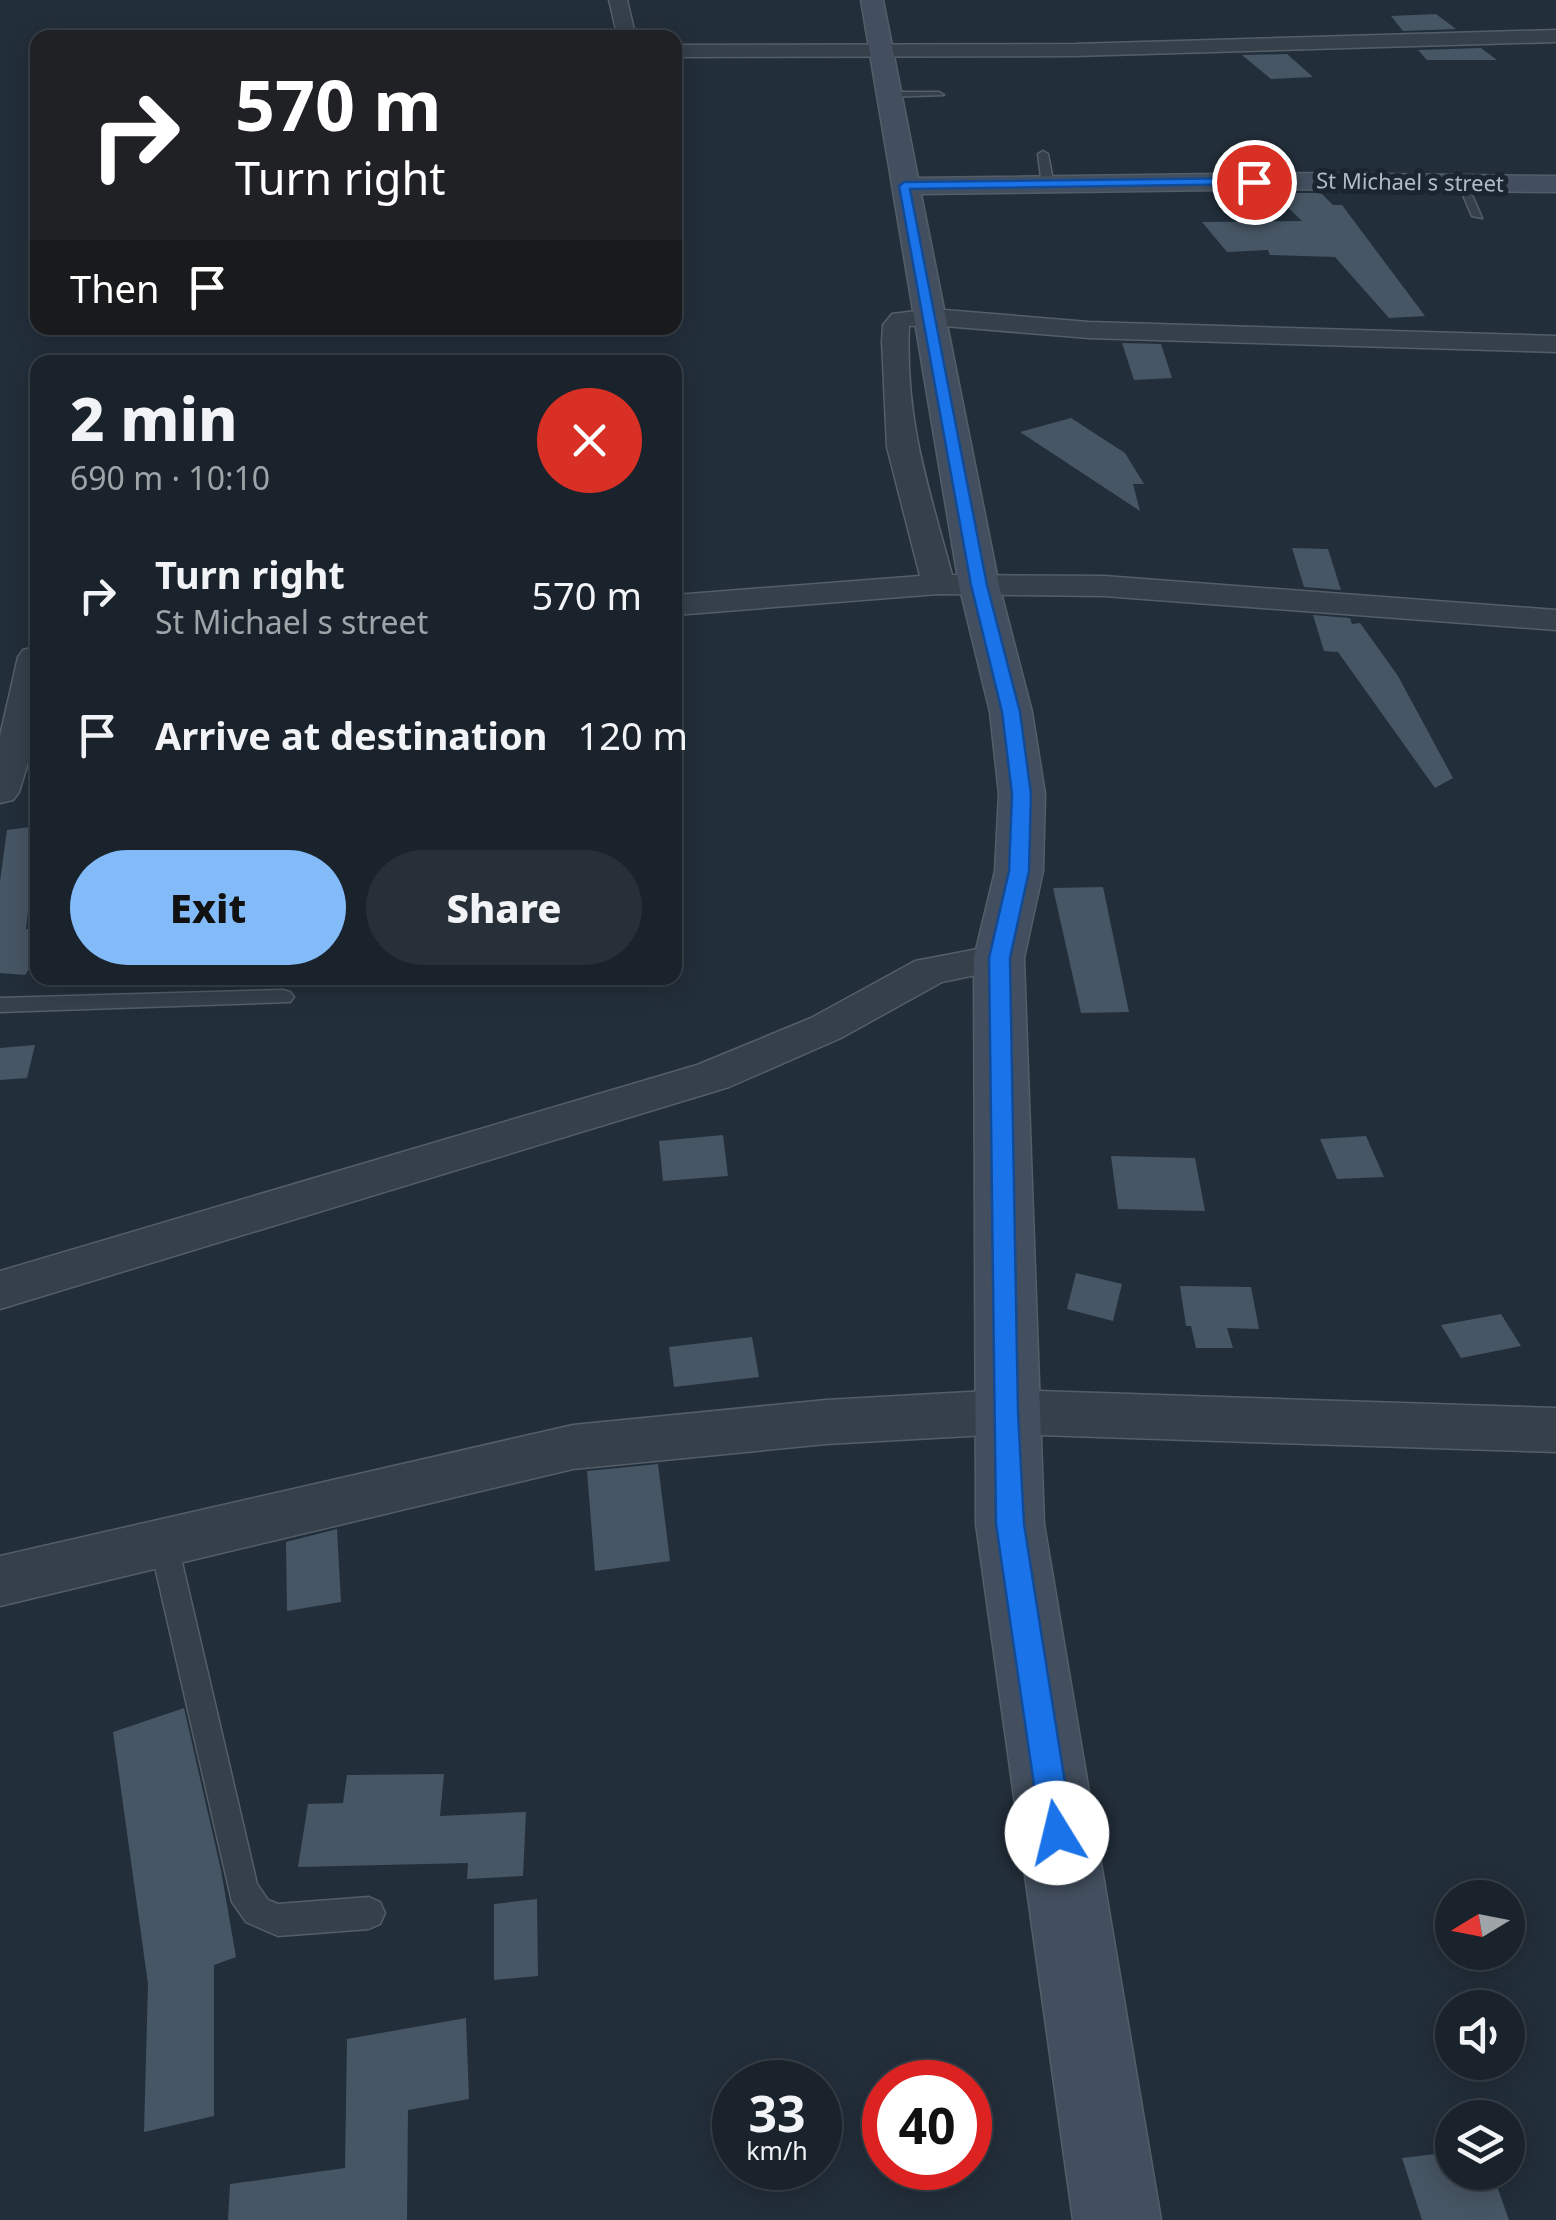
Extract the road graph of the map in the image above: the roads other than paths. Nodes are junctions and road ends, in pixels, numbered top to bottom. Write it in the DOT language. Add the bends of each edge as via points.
graph roads {
  1 [pos="618,0"];
  2 [pos="625,30"];
  3 [pos="1556,36"];
  4 [pos="682,51"];
  5 [pos="887,57"];
  6 [pos="1044,154"];
  7 [pos="1460,181"];
  8 [pos="1556,184"];
  9 [pos="904,186"];
  10 [pos="1048,186"];
  11 [pos="1478,216"];
  12 [pos="921,317"];
  13 [pos="1556,344"];
  14 [pos="956,584"];
  15 [pos="682,604"];
  16 [pos="1556,620"];
  17 [pos="24,656"];
  18 [pos="0,792"];
  19 [pos="999,958"];
  20 [pos="282,997"];
  21 [pos="0,1005"];
  22 [pos="0,1290"];
  23 [pos="1005,1412"];
  24 [pos="1556,1430"];
  25 [pos="164,1545"];
  26 [pos="0,1582"];
  27 [pos="369,1912"];
  28 [pos="1116,2220"];
  1 -- 2 [label="street"];
  3 -- 5 [label="street"];
  4 -- 5 [label="street"];
  5 -- 9 [label="street"];
  6 -- 10 [label="lane"];
  7 -- 8 [label="street, St Michael s street"];
  7 -- 10 [label="street, St Michael s street"];
  7 -- 11 [label="lane"];
  9 -- 10 [label="street, St Michael s street"];
  9 -- 12 [label="street"];
  12 -- 13 [label="street" via="1089,330"];
  12 -- 14 [label="street"];
  14 -- 15 [label="street"];
  14 -- 16 [label="street" via="1104,586"];
  14 -- 19 [label="street" via="1011,712 1022,794 1019,871"];
  17 -- 18 [label="street" via="22,723"];
  19 -- 22 [label="street" via="930,970 826,1028 712,1076"];
  19 -- 23 [label="street"];
  20 -- 21 [label="lane"];
  23 -- 24 [label="street"];
  23 -- 25 [label="street" via="573,1447"];
  23 -- 28 [label="street" via="1010,1524"];
  25 -- 26 [label="street"];
  25 -- 27 [label="lane" via="243,1891 258,1911 278,1920"];
}
